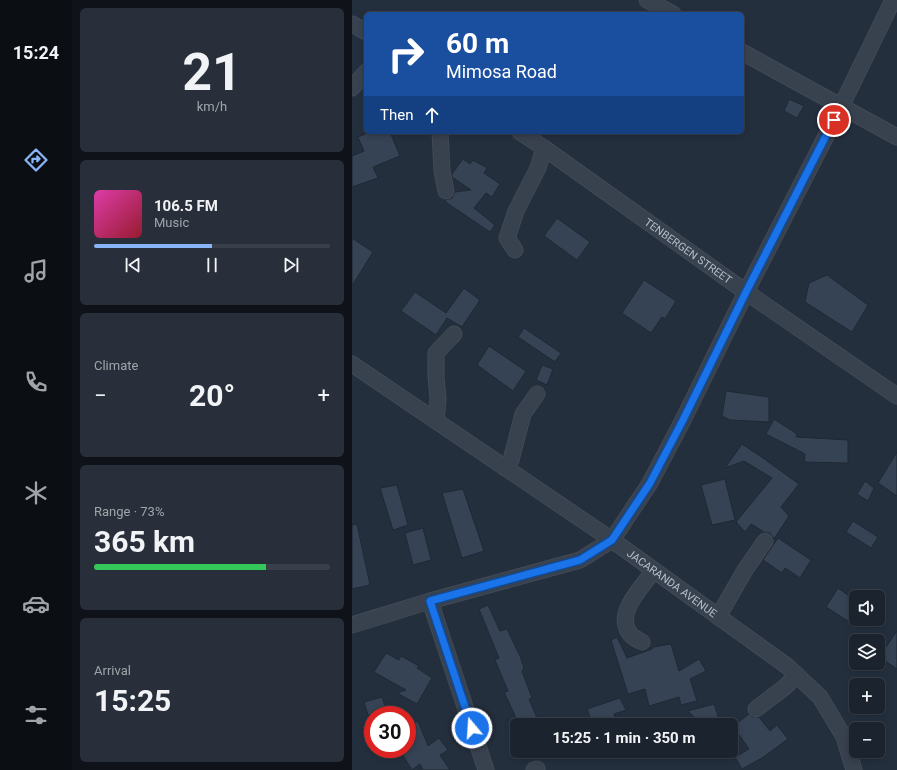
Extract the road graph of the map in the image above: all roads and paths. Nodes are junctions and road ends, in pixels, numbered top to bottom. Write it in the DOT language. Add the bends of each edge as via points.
graph roads {
  1 [pos="647,0"];
  2 [pos="893,0"];
  3 [pos="669,12"];
  4 [pos="352,24"];
  5 [pos="364,31"];
  6 [pos="744,53"];
  7 [pos="364,74"];
  8 [pos="352,88"];
  9 [pos="841,107"];
  10 [pos="440,134"];
  11 [pos="523,134"];
  12 [pos="897,137"];
  13 [pos="544,148"];
  14 [pos="446,191"];
  15 [pos="515,250"];
  16 [pos="746,292"];
  17 [pos="454,334"];
  18 [pos="352,364"];
  19 [pos="537,394"];
  20 [pos="897,396"];
  21 [pos="436,421"];
  22 [pos="505,468"];
  23 [pos="612,540"];
  24 [pos="765,541"];
  25 [pos="654,570"];
  26 [pos="430,601"];
  27 [pos="718,616"];
  28 [pos="352,625"];
  29 [pos="642,642"];
  30 [pos="797,675"];
  31 [pos="756,708"];
  32 [pos="486,770"];
  33 [pos="854,770"];
  1 -- 3 [label="street"];
  2 -- 9 [label="street"];
  4 -- 5 [label="street"];
  6 -- 9 [label="street"];
  7 -- 8 [label="street"];
  9 -- 12 [label="street"];
  9 -- 16 [label="street"];
  10 -- 14 [label="street"];
  11 -- 13 [label="street, TENBERGEN STREET"];
  13 -- 15 [label="street" via="538,168 516,211 507,238"];
  13 -- 16 [label="street, TENBERGEN STREET"];
  16 -- 20 [label="street, TENBERGEN STREET"];
  16 -- 23 [label="street" via="650,483"];
  17 -- 21 [label="street" via="436,353"];
  18 -- 21 [label="street, JACARANDA AVENUE"];
  19 -- 22 [label="street" via="523,414 511,460"];
  21 -- 22 [label="street, JACARANDA AVENUE"];
  22 -- 23 [label="street, JACARANDA AVENUE"];
  23 -- 25 [label="street, JACARANDA AVENUE"];
  23 -- 26 [label="street" via="580,560"];
  24 -- 27 [label="street"];
  25 -- 27 [label="street, JACARANDA AVENUE"];
  25 -- 29 [label="street" via="627,608 624,622 632,636"];
  26 -- 28 [label="street"];
  26 -- 32 [label="street"];
  27 -- 30 [label="street, JACARANDA AVENUE"];
  30 -- 31 [label="street" via="786,687"];
  30 -- 33 [label="street, JACARANDA AVENUE" via="820,697 844,737"];
}
